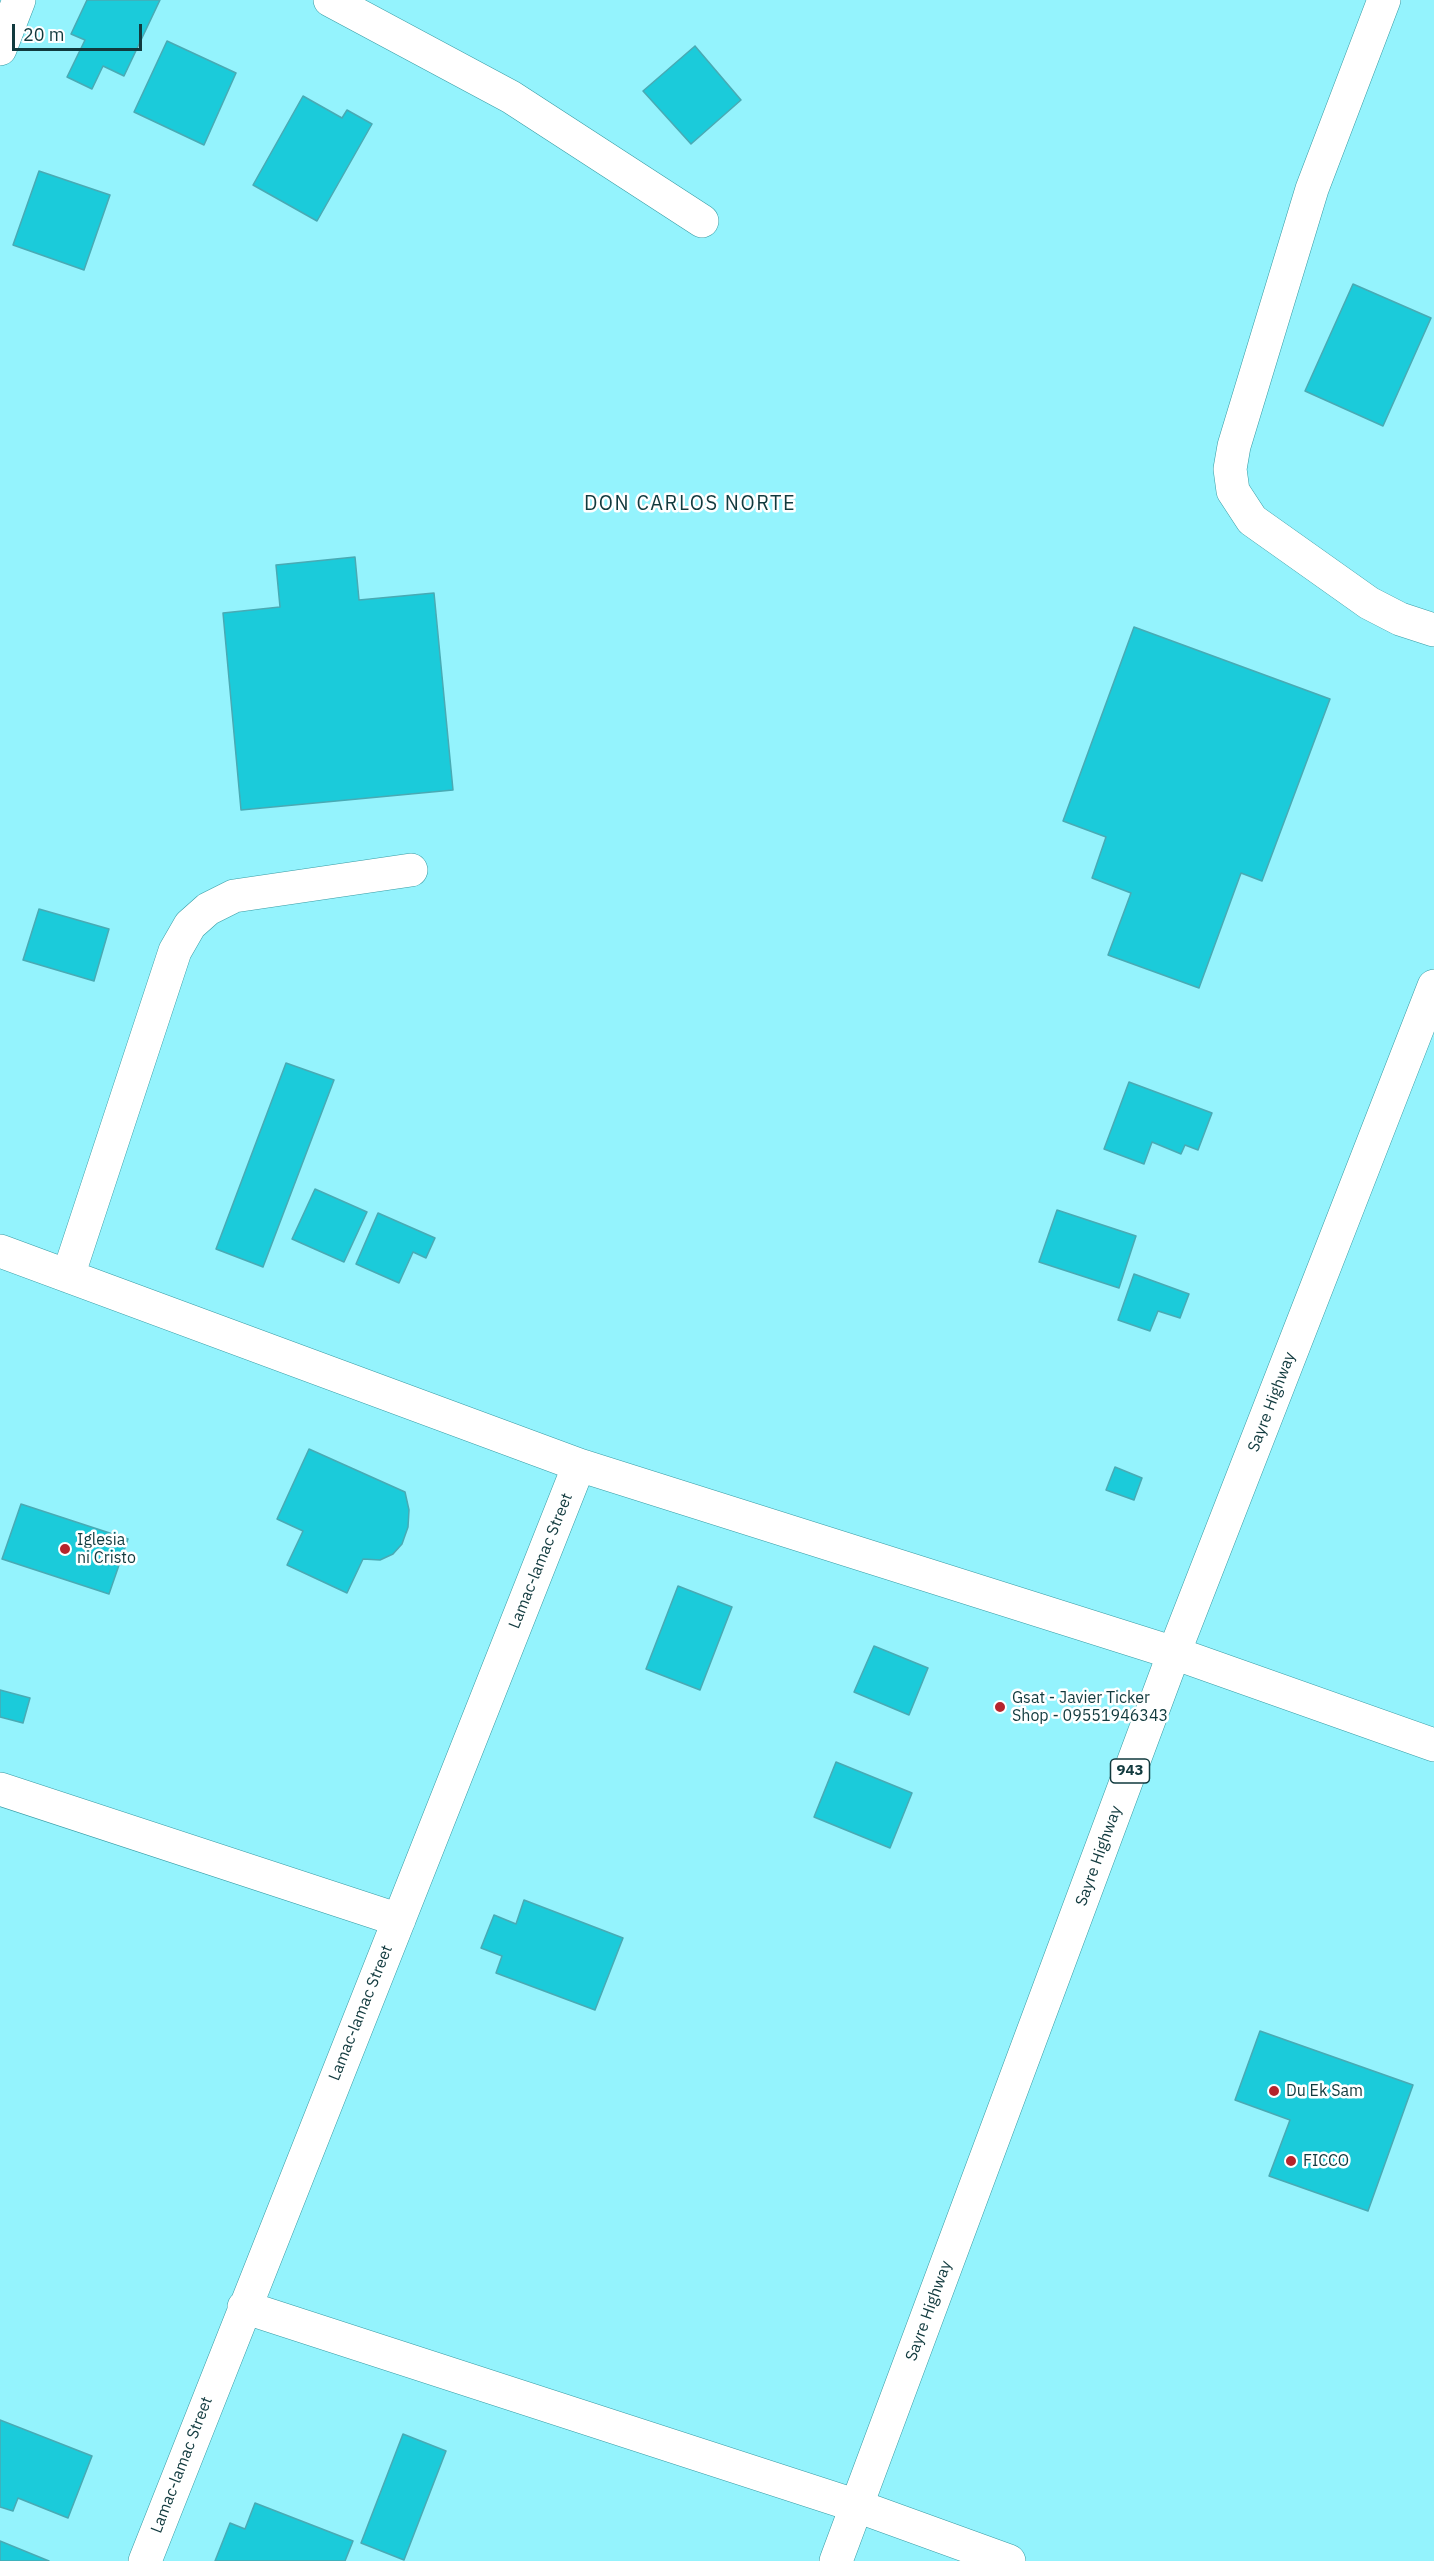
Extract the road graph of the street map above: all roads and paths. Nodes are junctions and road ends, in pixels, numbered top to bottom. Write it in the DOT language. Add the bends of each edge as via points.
graph roads {
  1 [pos="19,0"];
  2 [pos="330,0"];
  3 [pos="1384,0"];
  4 [pos="0,49"];
  5 [pos="702,221"];
  6 [pos="1434,630"];
  7 [pos="411,870"];
  8 [pos="1434,986"];
  9 [pos="1425,1034"];
  10 [pos="0,1251"];
  11 [pos="68,1276"];
  12 [pos="579,1466"];
  13 [pos="1174,1653"];
  14 [pos="1434,1745"];
  15 [pos="0,1788"];
  16 [pos="399,1920"];
  17 [pos="244,2307"];
  18 [pos="857,2506"];
  19 [pos="145,2561"];
  20 [pos="836,2561"];
  21 [pos="1009,2561"];
  1 -- 4 [label="main road"];
  2 -- 5 [label="main road" via="511,97"];
  3 -- 6 [label="main road" via="1312,189 1230,469 1233,491 1252,520 1370,603 1400,619"];
  7 -- 11 [label="main road" via="234,896 208,909 190,925 175,951"];
  8 -- 9 [label="main road, Sayre Highway / 943"];
  9 -- 13 [label="main road, Sayre Highway / 943"];
  10 -- 11 [label="main road"];
  11 -- 12 [label="main road"];
  12 -- 13 [label="main road"];
  12 -- 16 [label="main road, Lamac-lamac Street"];
  13 -- 14 [label="main road"];
  13 -- 18 [label="main road, Sayre Highway / 943"];
  15 -- 16 [label="main road"];
  16 -- 17 [label="main road, Lamac-lamac Street"];
  17 -- 18 [label="main road"];
  17 -- 19 [label="main road, Lamac-lamac Street"];
  18 -- 20 [label="main road, Sayre Highway / 943"];
  18 -- 21 [label="main road"];
}
